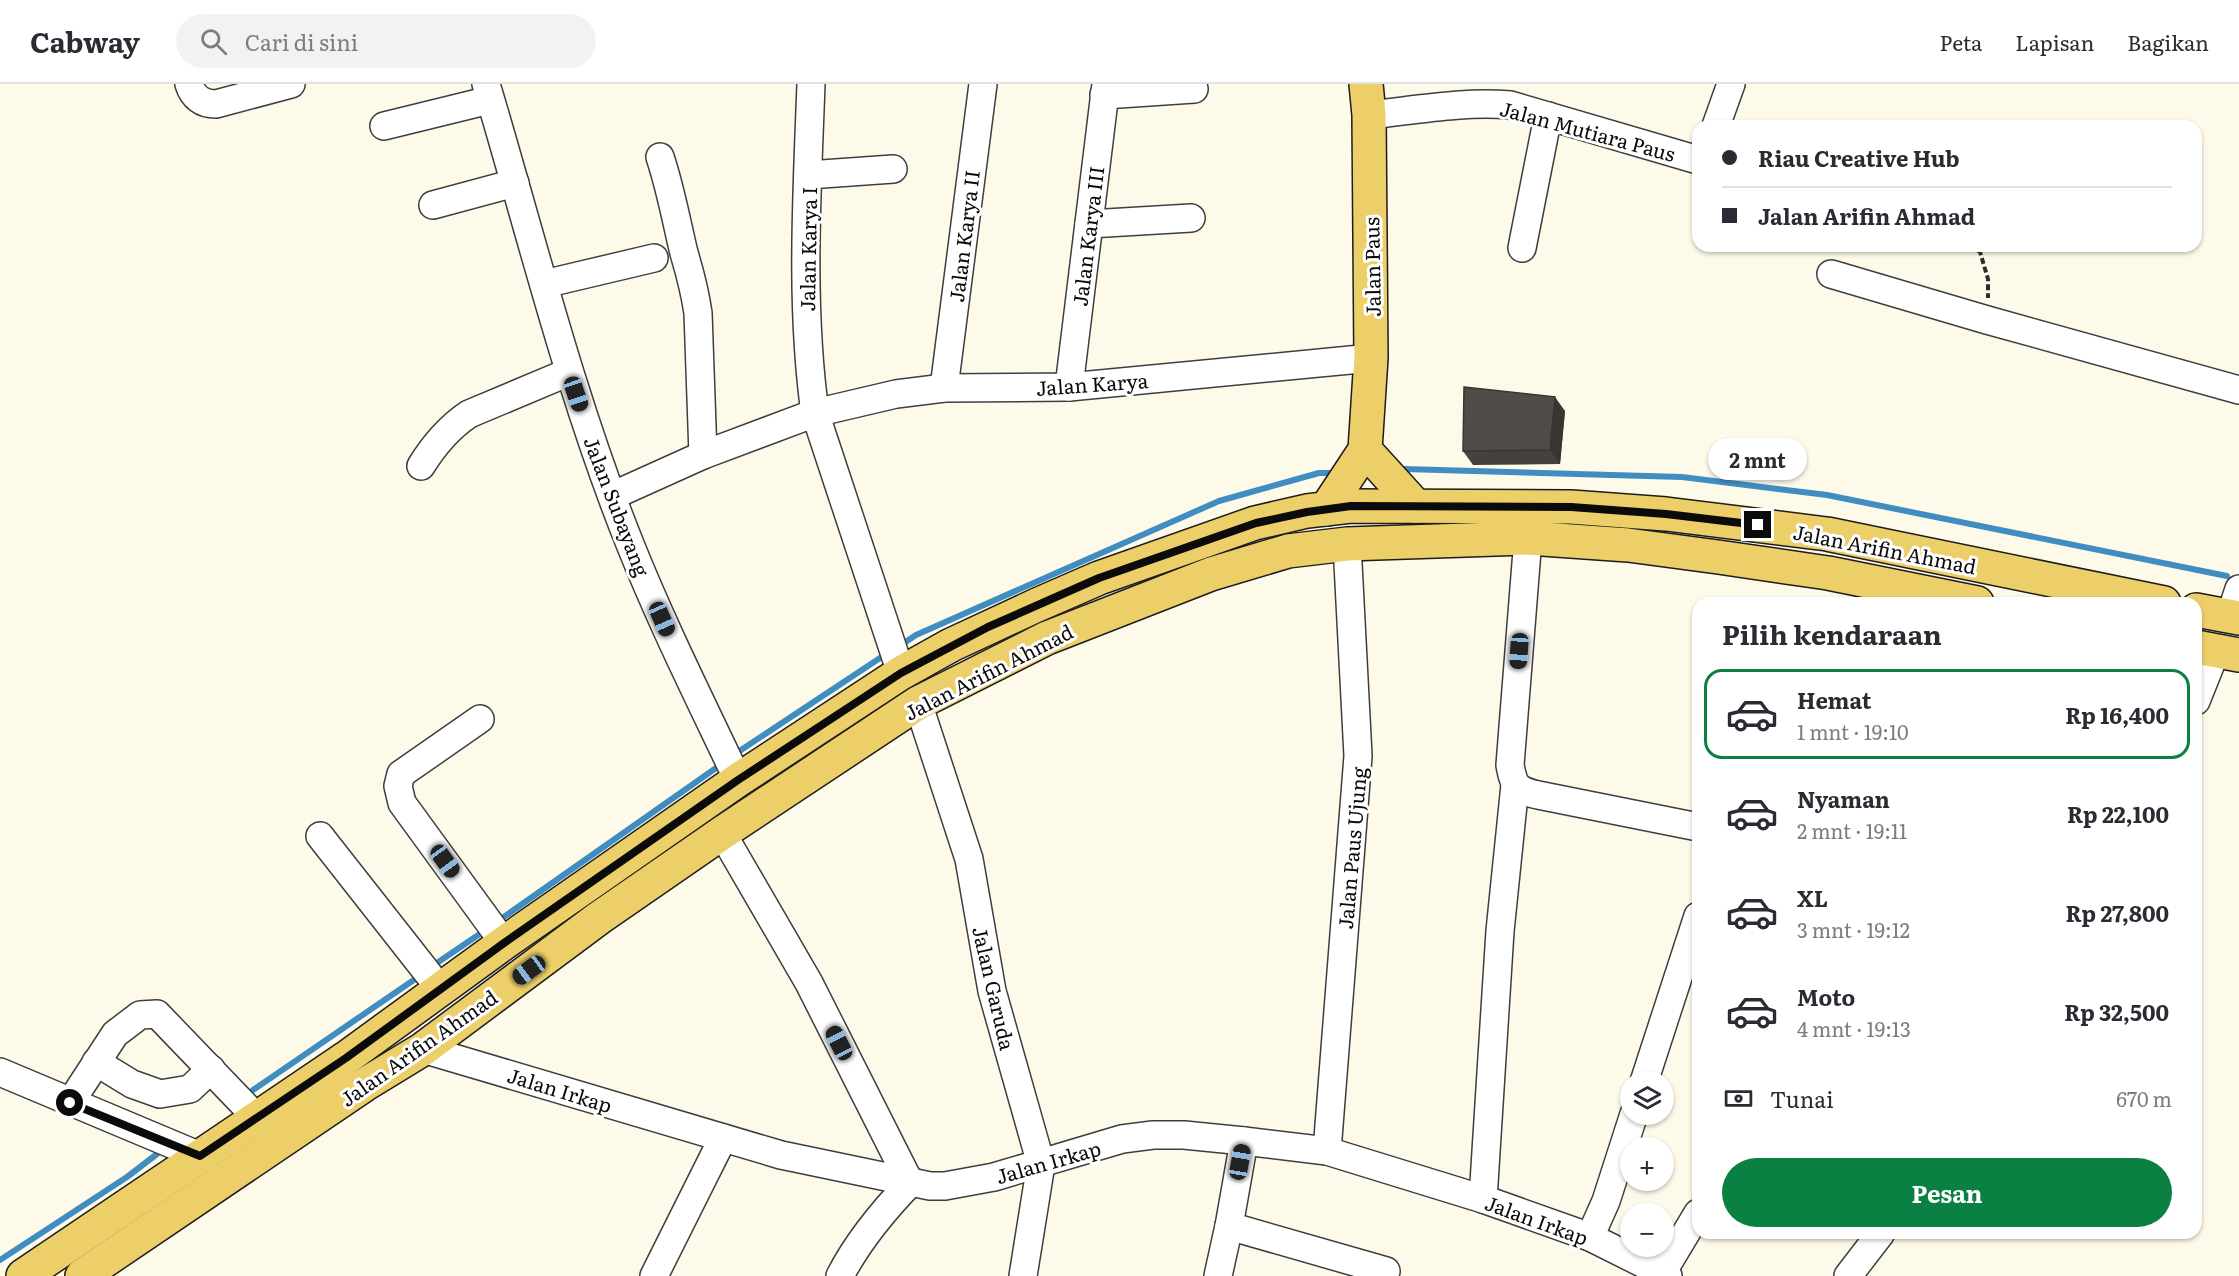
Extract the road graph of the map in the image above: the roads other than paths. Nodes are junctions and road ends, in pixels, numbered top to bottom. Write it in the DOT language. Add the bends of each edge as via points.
graph roads {
  1 [pos="189,84"];
  2 [pos="291,84"];
  3 [pos="811,84"];
  4 [pos="983,84"];
  5 [pos="1731,84"];
  6 [pos="1194,89"];
  7 [pos="1105,90"];
  8 [pos="488,92"];
  9 [pos="1368,99"];
  10 [pos="1548,116"];
  11 [pos="1718,120"];
  12 [pos="384,126"];
  13 [pos="660,157"];
  14 [pos="1692,158"];
  15 [pos="893,169"];
  16 [pos="808,175"];
  17 [pos="515,183"];
  18 [pos="433,205"];
  19 [pos="1191,218"];
  20 [pos="1089,224"];
  21 [pos="1522,248"];
  22 [pos="654,258"];
  23 [pos="1831,274"];
  24 [pos="544,284"];
  25 [pos="1371,358"];
  26 [pos="569,372"];
  27 [pos="1069,387"];
  28 [pos="944,388"];
  29 [pos="2239,390"];
  30 [pos="815,413"];
  31 [pos="1365,450"];
  32 [pos="703,454"];
  33 [pos="421,466"];
  34 [pos="612,496"];
  35 [pos="1416,506"];
  36 [pos="1326,509"];
  37 [pos="1528,538"];
  38 [pos="1347,544"];
  39 [pos="1924,554"];
  40 [pos="1916,590"];
  41 [pos="1949,597"];
  42 [pos="2135,597"];
  43 [pos="2236,608"];
  44 [pos="2202,609"];
  45 [pos="2217,651"];
  46 [pos="901,673"];
  47 [pos="2202,687"];
  48 [pos="918,703"];
  49 [pos="480,719"];
  50 [pos="738,780"];
  51 [pos="1515,785"];
  52 [pos="1692,826"];
  53 [pos="722,832"];
  54 [pos="320,836"];
  55 [pos="495,931"];
  56 [pos="1692,934"];
  57 [pos="431,977"];
  58 [pos="423,1049"];
  59 [pos="346,1058"];
  60 [pos="96,1062"];
  61 [pos="211,1069"];
  62 [pos="1648,1071"];
  63 [pos="0,1072"];
  64 [pos="364,1085"];
  65 [pos="70,1103"];
  66 [pos="257,1118"];
  67 [pos="1630,1125"];
  68 [pos="723,1138"];
  69 [pos="1244,1141"];
  70 [pos="1327,1151"];
  71 [pos="200,1156"];
  72 [pos="1041,1164"];
  73 [pos="910,1183"];
  74 [pos="1483,1199"];
  75 [pos="1692,1223"];
  76 [pos="1229,1227"];
  77 [pos="1590,1237"];
  78 [pos="1876,1239"];
  79 [pos="1386,1271"];
  80 [pos="1660,1274"];
  81 [pos="23,1276"];
  82 [pos="82,1276"];
  83 [pos="654,1276"];
  84 [pos="840,1276"];
  85 [pos="1023,1276"];
  86 [pos="1218,1276"];
  87 [pos="1848,1276"];
  1 -- 2 [label="street" via="196,98 216,105"];
  3 -- 16 [label="street, Jalan Karya I"];
  4 -- 28 [label="street, Jalan Karya II"];
  5 -- 11 [label="street"];
  6 -- 7 [label="street"];
  7 -- 20 [label="street, Jalan Karya III"];
  8 -- 12 [label="street"];
  8 -- 17 [label="street, Jalan Subayang"];
  9 -- 10 [label="street, Jalan Mutiara Paus" via="1491,103"];
  9 -- 25 [label="main road, Jalan Paus"];
  10 -- 14 [label="street, Jalan Mutiara Paus"];
  10 -- 21 [label="street"];
  13 -- 32 [label="street" via="695,290"];
  15 -- 16 [label="street"];
  16 -- 30 [label="street, Jalan Karya I" via="806,315"];
  17 -- 18 [label="street"];
  17 -- 24 [label="street, Jalan Subayang"];
  19 -- 20 [label="street"];
  20 -- 27 [label="street, Jalan Karya III"];
  22 -- 24 [label="street"];
  23 -- 29 [label="street"];
  24 -- 26 [label="street, Jalan Subayang"];
  25 -- 27 [label="street, Jalan Karya"];
  25 -- 31 [label="main road, Jalan Paus"];
  26 -- 33 [label="street" via="469,414 435,444"];
  26 -- 34 [label="street, Jalan Subayang"];
  27 -- 28 [label="street, Jalan Karya"];
  28 -- 30 [label="street, Jalan Karya" via="896,394"];
  30 -- 32 [label="street, Jalan Karya"];
  30 -- 46 [label="street"];
  31 -- 35 [label="main road"];
  31 -- 36 [label="main road, Jalan Paus"];
  32 -- 34 [label="street, Jalan Karya"];
  34 -- 50 [label="street, Jalan Subayang" via="630,545"];
  35 -- 36 [label="main road, Jalan Arifin Ahmad"];
  35 -- 39 [label="main road, Jalan Arifin Ahmad" via="1571,507 1666,514 1827,534"];
  36 -- 46 [label="main road, Jalan Arifin Ahmad" via="1256,523 1099,578 988,627"];
  37 -- 38 [label="main road, Jalan Arifin Ahmad"];
  37 -- 40 [label="main road, Jalan Arifin Ahmad" via="1718,557"];
  37 -- 51 [label="street" via="1510,765"];
  38 -- 48 [label="main road, Jalan Arifin Ahmad" via="1288,551 1211,574 1047,638"];
  38 -- 70 [label="street, Jalan Paus Ujung" via="1358,756"];
  39 -- 40 [label="main road"];
  39 -- 42 [label="main road, Jalan Arifin Ahmad"];
  40 -- 41 [label="main road, Jalan Arifin Ahmad"];
  43 -- 44 [label="main road"];
  45 -- 47 [label="street"];
  46 -- 50 [label="main road, Jalan Arifin Ahmad"];
  48 -- 53 [label="main road, Jalan Arifin Ahmad"];
  48 -- 72 [label="street, Jalan Garuda" via="969,859 992,991"];
  49 -- 55 [label="street" via="401,774 398,786 402,803"];
  50 -- 55 [label="main road, Jalan Arifin Ahmad"];
  51 -- 52 [label="street" via="1538,795"];
  51 -- 74 [label="street" via="1500,931"];
  53 -- 58 [label="main road, Jalan Arifin Ahmad"];
  53 -- 73 [label="street" via="809,983"];
  54 -- 57 [label="street"];
  55 -- 57 [label="main road, Jalan Arifin Ahmad"];
  56 -- 62 [label="street"];
  57 -- 59 [label="main road, Jalan Arifin Ahmad"];
  58 -- 64 [label="main road, Jalan Arifin Ahmad"];
  58 -- 68 [label="street, Jalan Irkap"];
  59 -- 64 [label="main road"];
  59 -- 66 [label="main road, Jalan Arifin Ahmad"];
  60 -- 61 [label="street" via="132,1084 160,1094 190,1089"];
  60 -- 61 [label="street" via="115,1034 140,1015 157,1014"];
  60 -- 65 [label="street"];
  61 -- 66 [label="street"];
  63 -- 65 [label="street"];
  64 -- 82 [label="main road, Jalan Arifin Ahmad"];
  65 -- 71 [label="street"];
  66 -- 71 [label="main road, Jalan Arifin Ahmad"];
  67 -- 77 [label="street"];
  68 -- 73 [label="street, Jalan Irkap"];
  68 -- 83 [label="street"];
  69 -- 70 [label="street, Jalan Irkap"];
  69 -- 72 [label="street, Jalan Irkap" via="1153,1135 1122,1139"];
  69 -- 76 [label="street"];
  70 -- 74 [label="street, Jalan Irkap"];
  71 -- 81 [label="main road, Jalan Arifin Ahmad"];
  72 -- 73 [label="street, Jalan Irkap" via="945,1186"];
  72 -- 85 [label="street, Jalan Garuda"];
  73 -- 84 [label="street" via="865,1236"];
  74 -- 77 [label="street, Jalan Irkap"];
  75 -- 80 [label="street"];
  76 -- 79 [label="street"];
  76 -- 86 [label="street"];
  77 -- 80 [label="street, Jalan Irkap"];
  78 -- 87 [label="street"];
}
